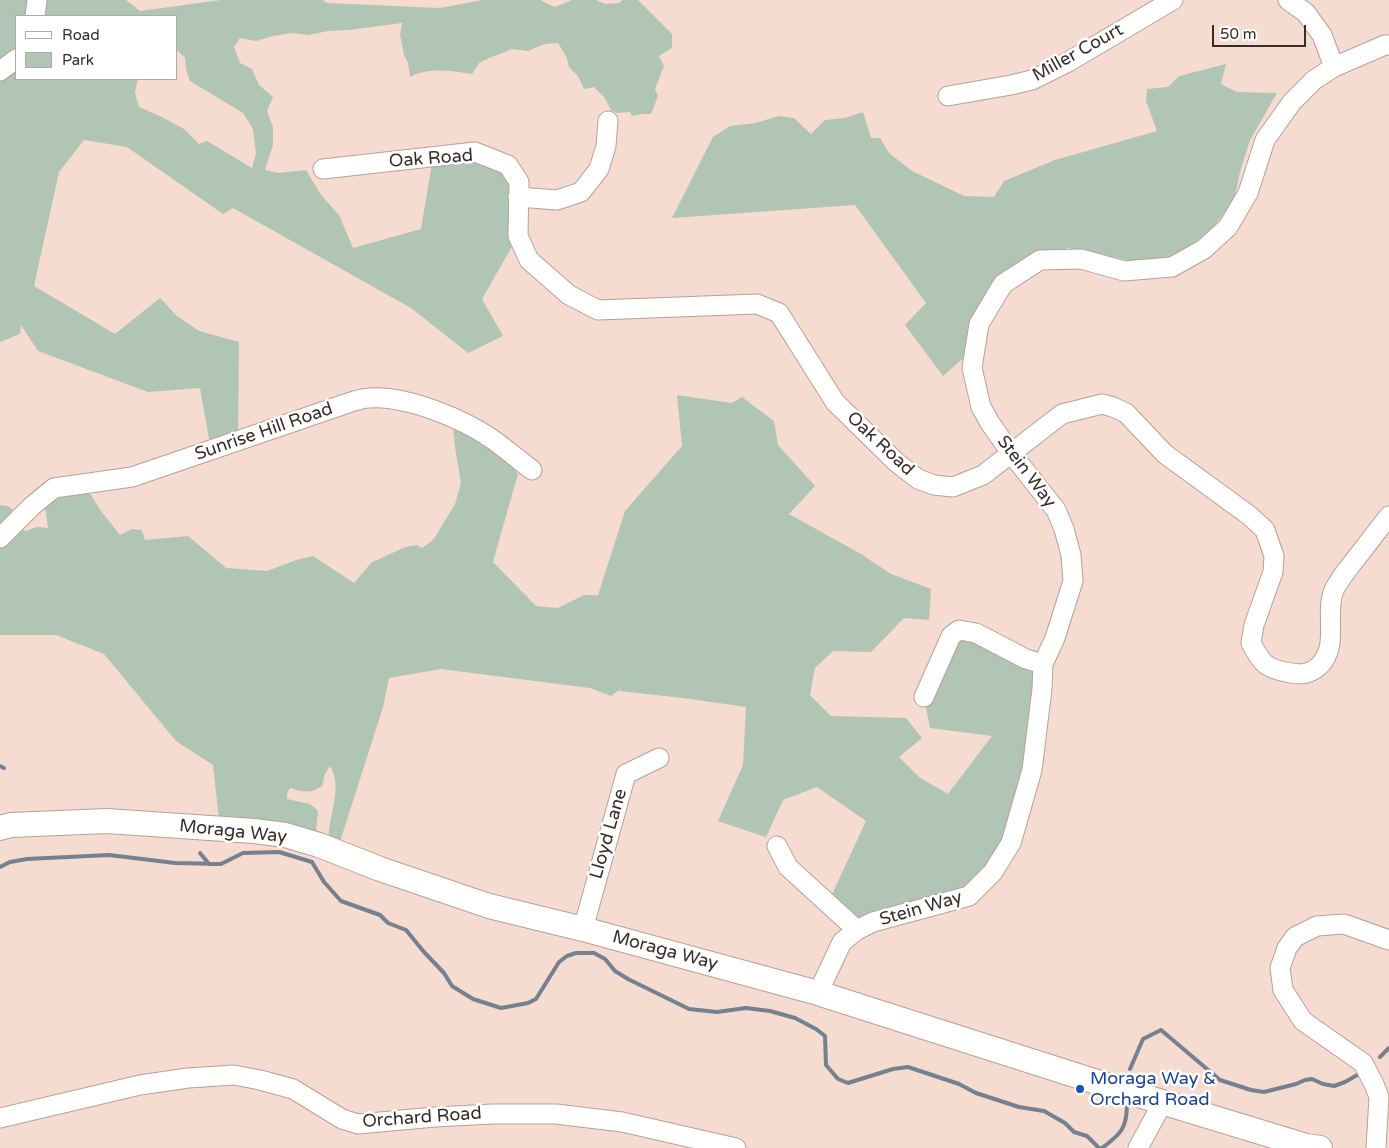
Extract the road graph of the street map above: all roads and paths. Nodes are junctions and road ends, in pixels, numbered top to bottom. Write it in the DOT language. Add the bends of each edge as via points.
graph roads {
  1 [pos="37,0"];
  2 [pos="1173,0"];
  3 [pos="1288,0"];
  4 [pos="35,15"];
  5 [pos="1389,45"];
  6 [pos="15,60"];
  7 [pos="1334,67"];
  8 [pos="0,71"];
  9 [pos="948,96"];
  10 [pos="608,121"];
  11 [pos="323,169"];
  12 [pos="518,197"];
  13 [pos="1011,453"];
  14 [pos="532,470"];
  15 [pos="1389,516"];
  16 [pos="0,538"];
  17 [pos="1043,664"];
  18 [pos="924,697"];
  19 [pos="659,758"];
  20 [pos="0,828"];
  21 [pos="777,846"];
  22 [pos="583,929"];
  23 [pos="857,930"];
  24 [pos="1389,940"];
  25 [pos="818,993"];
  26 [pos="1163,1102"];
  27 [pos="0,1118"];
  28 [pos="736,1148"];
  29 [pos="1138,1148"];
  30 [pos="1320,1148"];
  31 [pos="1376,1148"];
  1 -- 4 [label="street"];
  2 -- 9 [label="street, Miller Court" via="1032,80"];
  3 -- 7 [label="street" via="1306,14 1322,35"];
  5 -- 7 [label="street, Stein Way"];
  6 -- 8 [label="street"];
  7 -- 13 [label="street, Stein Way" via="1314,80 1292,102 1265,140 1248,193 1228,227 1204,249 1172,267 1124,271 1080,259 1040,260 1003,284 979,324 972,368 981,407"];
  10 -- 12 [label="street" via="606,146 599,169 581,192 557,200"];
  11 -- 12 [label="street, Oak Road" via="475,152 508,164 519,182"];
  12 -- 13 [label="street, Oak Road" via="518,236 530,260 570,295 598,310 757,304 779,313 835,402 918,479 953,487 983,475"];
  13 -- 15 [label="street, Oak Road" via="1062,414 1102,404 1126,413 1164,454 1265,530 1274,556 1273,572 1251,643 1263,664 1277,671 1312,672 1324,661 1331,644 1334,590"];
  13 -- 17 [label="street, Stein Way" via="1056,510 1070,555 1072,581"];
  14 -- 16 [label="street, Sunrise Hill Road" via="491,438 458,420 425,407 370,398 132,477 54,488"];
  17 -- 18 [label="street" via="1026,660 976,633 959,630 951,636"];
  17 -- 23 [label="street, Stein Way" via="1032,770 1011,843 993,872 969,896 873,922"];
  19 -- 22 [label="street, Lloyd Lane" via="626,774"];
  20 -- 22 [label="main road, Moraga Way" via="107,822 285,835 489,906"];
  21 -- 23 [label="street" via="788,866"];
  22 -- 25 [label="main road, Moraga Way"];
  23 -- 25 [label="street, Stein Way" via="842,942"];
  24 -- 31 [label="street" via="1344,924 1317,926 1295,937 1280,968 1283,990 1303,1022 1363,1063 1379,1097"];
  25 -- 26 [label="main road, Moraga Way"];
  26 -- 29 [label="street"];
  26 -- 30 [label="main road, Moraga Way"];
  27 -- 28 [label="street, Orchard Road" via="140,1085 234,1075 293,1089 342,1119 358,1124 493,1114 556,1114 622,1122"];
}
